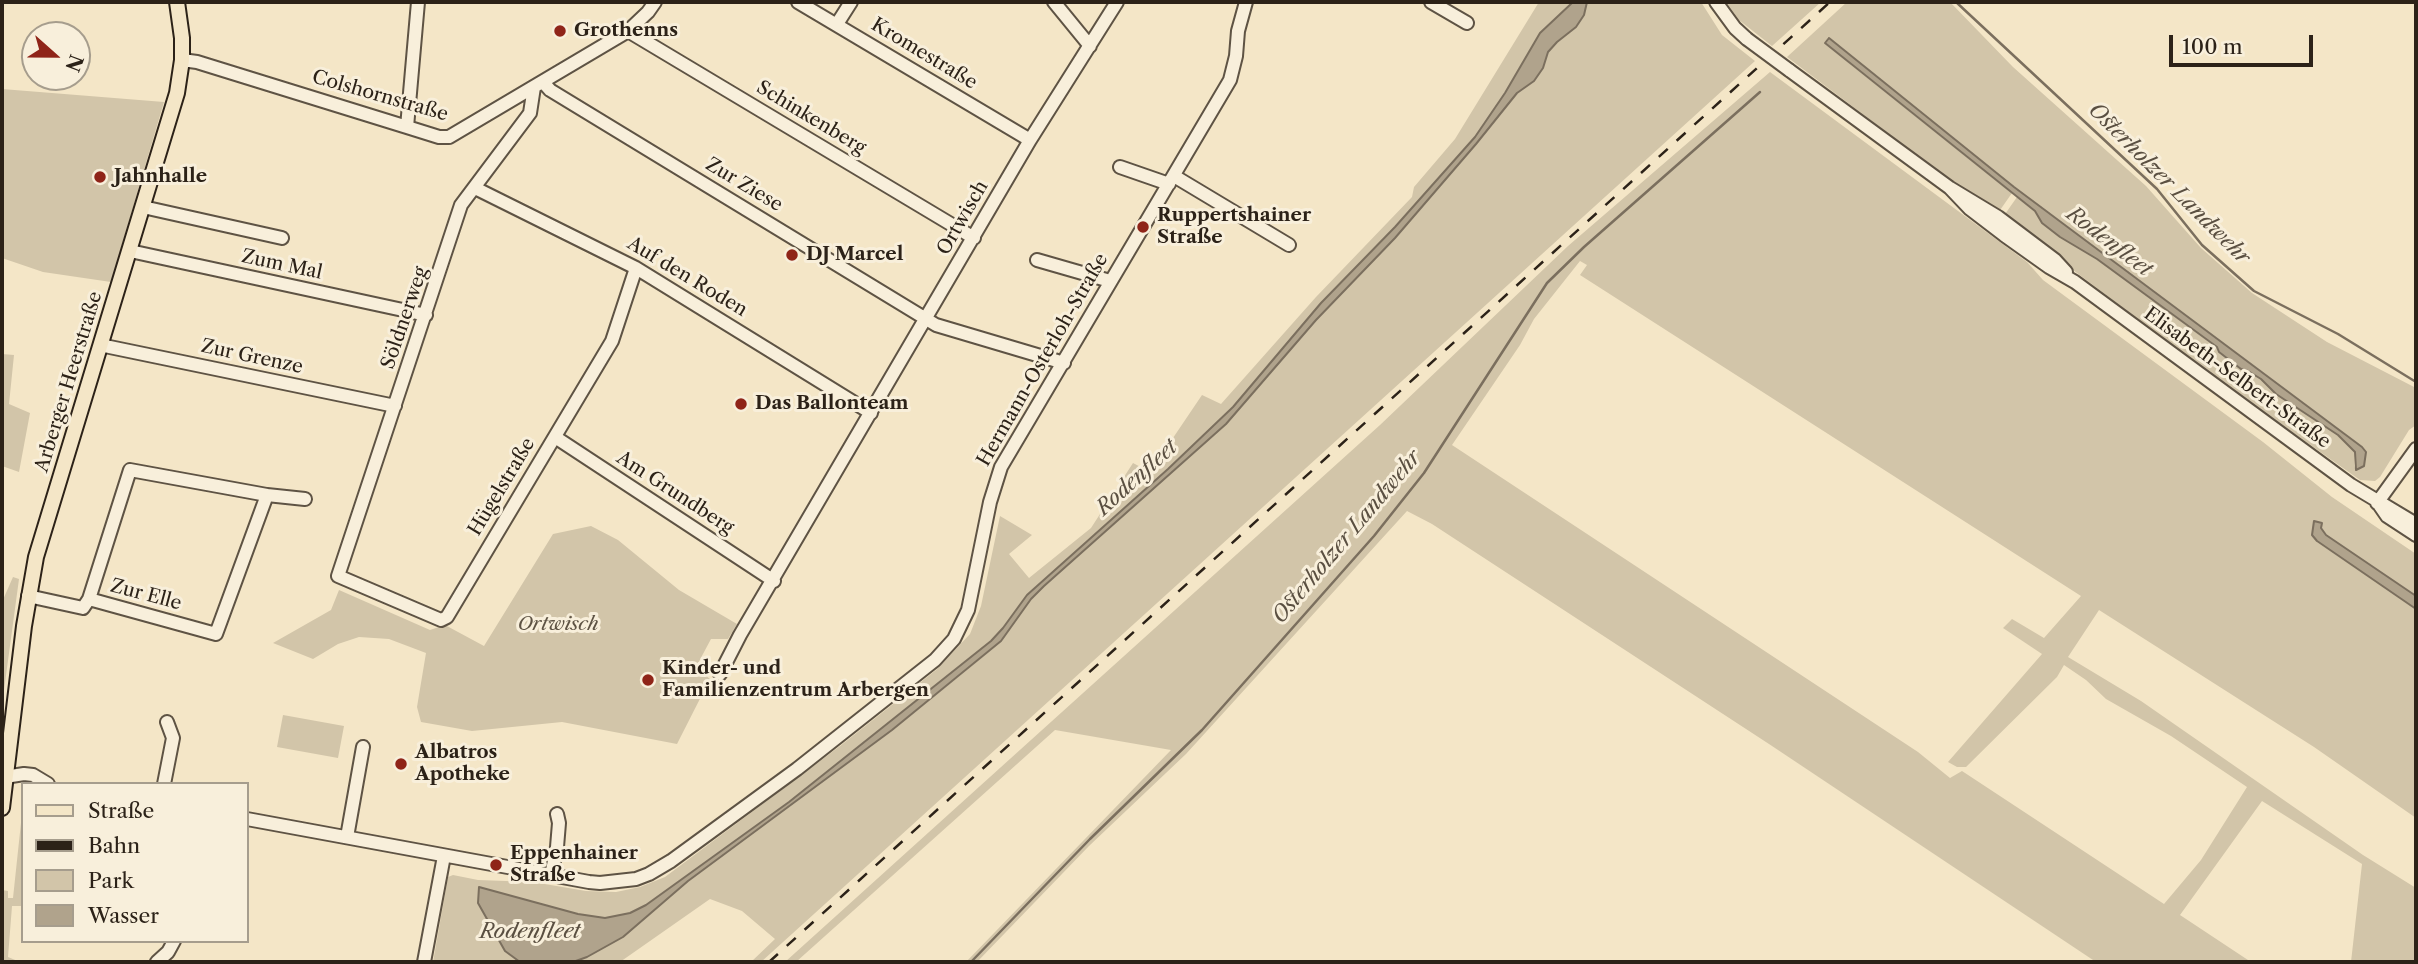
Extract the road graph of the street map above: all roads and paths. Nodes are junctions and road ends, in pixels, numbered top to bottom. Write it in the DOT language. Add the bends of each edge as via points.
graph roads {
  1 [pos="177,2"];
  2 [pos="418,2"];
  3 [pos="655,2"];
  4 [pos="798,2"];
  5 [pos="852,2"];
  6 [pos="1054,2"];
  7 [pos="1117,2"];
  8 [pos="1246,2"];
  9 [pos="1431,2"];
  10 [pos="1716,2"];
  11 [pos="1467,23"];
  12 [pos="837,24"];
  13 [pos="628,31"];
  14 [pos="1090,46"];
  15 [pos="182,60"];
  16 [pos="539,85"];
  17 [pos="407,127"];
  18 [pos="1030,140"];
  19 [pos="1120,167"];
  20 [pos="1171,180"];
  21 [pos="475,188"];
  22 [pos="143,207"];
  23 [pos="282,238"];
  24 [pos="974,238"];
  25 [pos="1289,245"];
  26 [pos="130,251"];
  27 [pos="1037,260"];
  28 [pos="636,268"];
  29 [pos="1110,281"];
  30 [pos="426,315"];
  31 [pos="927,319"];
  32 [pos="100,345"];
  33 [pos="1064,363"];
  34 [pos="395,406"];
  35 [pos="871,413"];
  36 [pos="555,437"];
  37 [pos="2416,449"];
  38 [pos="267,495"];
  39 [pos="305,499"];
  40 [pos="2377,503"];
  41 [pos="2416,524"];
  42 [pos="2416,535"];
  43 [pos="338,576"];
  44 [pos="774,580"];
  45 [pos="29,596"];
  46 [pos="89,599"];
  47 [pos="720,674"];
  48 [pos="167,722"];
  49 [pos="363,747"];
  50 [pos="5,777"];
  51 [pos="45,782"];
  52 [pos="164,782"];
  53 [pos="21,785"];
  54 [pos="2,808"];
  55 [pos="557,814"];
  56 [pos="248,819"];
  57 [pos="347,837"];
  58 [pos="444,856"];
  59 [pos="551,875"];
  60 [pos="172,943"];
  61 [pos="157,962"];
  62 [pos="424,962"];
  1 -- 15 [label="main road, Arberger Heerstraße"];
  2 -- 17 [label="street"];
  3 -- 13 [label="street, Colshornstraße"];
  4 -- 12 [label="street, Kromestraße"];
  5 -- 12 [label="street"];
  6 -- 14 [label="street"];
  7 -- 14 [label="street, Ortwisch"];
  8 -- 20 [label="street, Hermann-Osterloh-Straße" via="1230,80"];
  9 -- 11 [label="street"];
  10 -- 40 [label="street, Elisabeth-Selbert-Straße, bridge" via="1735,29 1789,71 1950,188 1998,217 2055,260 2075,282"];
  12 -- 18 [label="street, Kromestraße"];
  13 -- 16 [label="street, Colshornstraße"];
  13 -- 24 [label="street, Schinkenberg"];
  14 -- 18 [label="street, Ortwisch"];
  15 -- 17 [label="street, Colshornstraße"];
  15 -- 22 [label="main road, Arberger Heerstraße" via="174,107"];
  16 -- 17 [label="street, Colshornstraße" via="449,137"];
  16 -- 21 [label="street, Söldnerweg" via="530,113"];
  16 -- 31 [label="street, Zur Ziese"];
  18 -- 24 [label="street, Ortwisch"];
  19 -- 20 [label="street"];
  20 -- 25 [label="street"];
  20 -- 29 [label="street, Hermann-Osterloh-Straße"];
  21 -- 28 [label="street, Auf den Roden"];
  21 -- 30 [label="street, Söldnerweg" via="461,205"];
  22 -- 23 [label="street"];
  22 -- 26 [label="main road, Arberger Heerstraße"];
  24 -- 31 [label="street, Ortwisch"];
  26 -- 30 [label="street, Zum Mal"];
  26 -- 32 [label="main road, Arberger Heerstraße"];
  27 -- 29 [label="street"];
  28 -- 35 [label="street, Auf den Roden"];
  28 -- 36 [label="street, Hügelstraße" via="612,341"];
  29 -- 33 [label="street, Hermann-Osterloh-Straße"];
  30 -- 34 [label="street, Söldnerweg"];
  31 -- 33 [label="street, Zur Ziese"];
  31 -- 35 [label="street, Ortwisch"];
  32 -- 34 [label="street, Zur Grenze"];
  32 -- 45 [label="main road, Arberger Heerstraße" via="36,557"];
  33 -- 59 [label="street, Hermann-Osterloh-Straße" via="996,479 969,606 954,639 940,656 797,769 649,874 600,883"];
  34 -- 43 [label="street, Söldnerweg"];
  35 -- 44 [label="street, Ortwisch"];
  36 -- 43 [label="street, Hügelstraße" via="447,617 441,620"];
  36 -- 44 [label="street, Am Grundberg"];
  37 -- 40 [label="street"];
  38 -- 39 [label="street"];
  38 -- 46 [label="street" via="130,470"];
  38 -- 46 [label="street, Zur Elle" via="216,634"];
  40 -- 41 [label="street, Elisabeth-Selbert-Straße"];
  40 -- 42 [label="street, Elisabeth-Selbert-Straße" via="2387,516"];
  44 -- 47 [label="street, Ortwisch"];
  45 -- 46 [label="street, Zur Elle" via="83,608"];
  45 -- 50 [label="main road, Arberger Heerstraße"];
  48 -- 52 [label="street" via="173,738"];
  49 -- 57 [label="street"];
  50 -- 51 [label="street" via="33,775"];
  50 -- 53 [label="street"];
  50 -- 54 [label="main road, Arberger Heerstraße"];
  55 -- 59 [label="street"];
  56 -- 57 [label="street, Hermann-Osterloh-Straße"];
  57 -- 58 [label="street, Hermann-Osterloh-Straße"];
  58 -- 59 [label="street, Hermann-Osterloh-Straße"];
  58 -- 62 [label="street"];
  60 -- 61 [label="street"];
}
